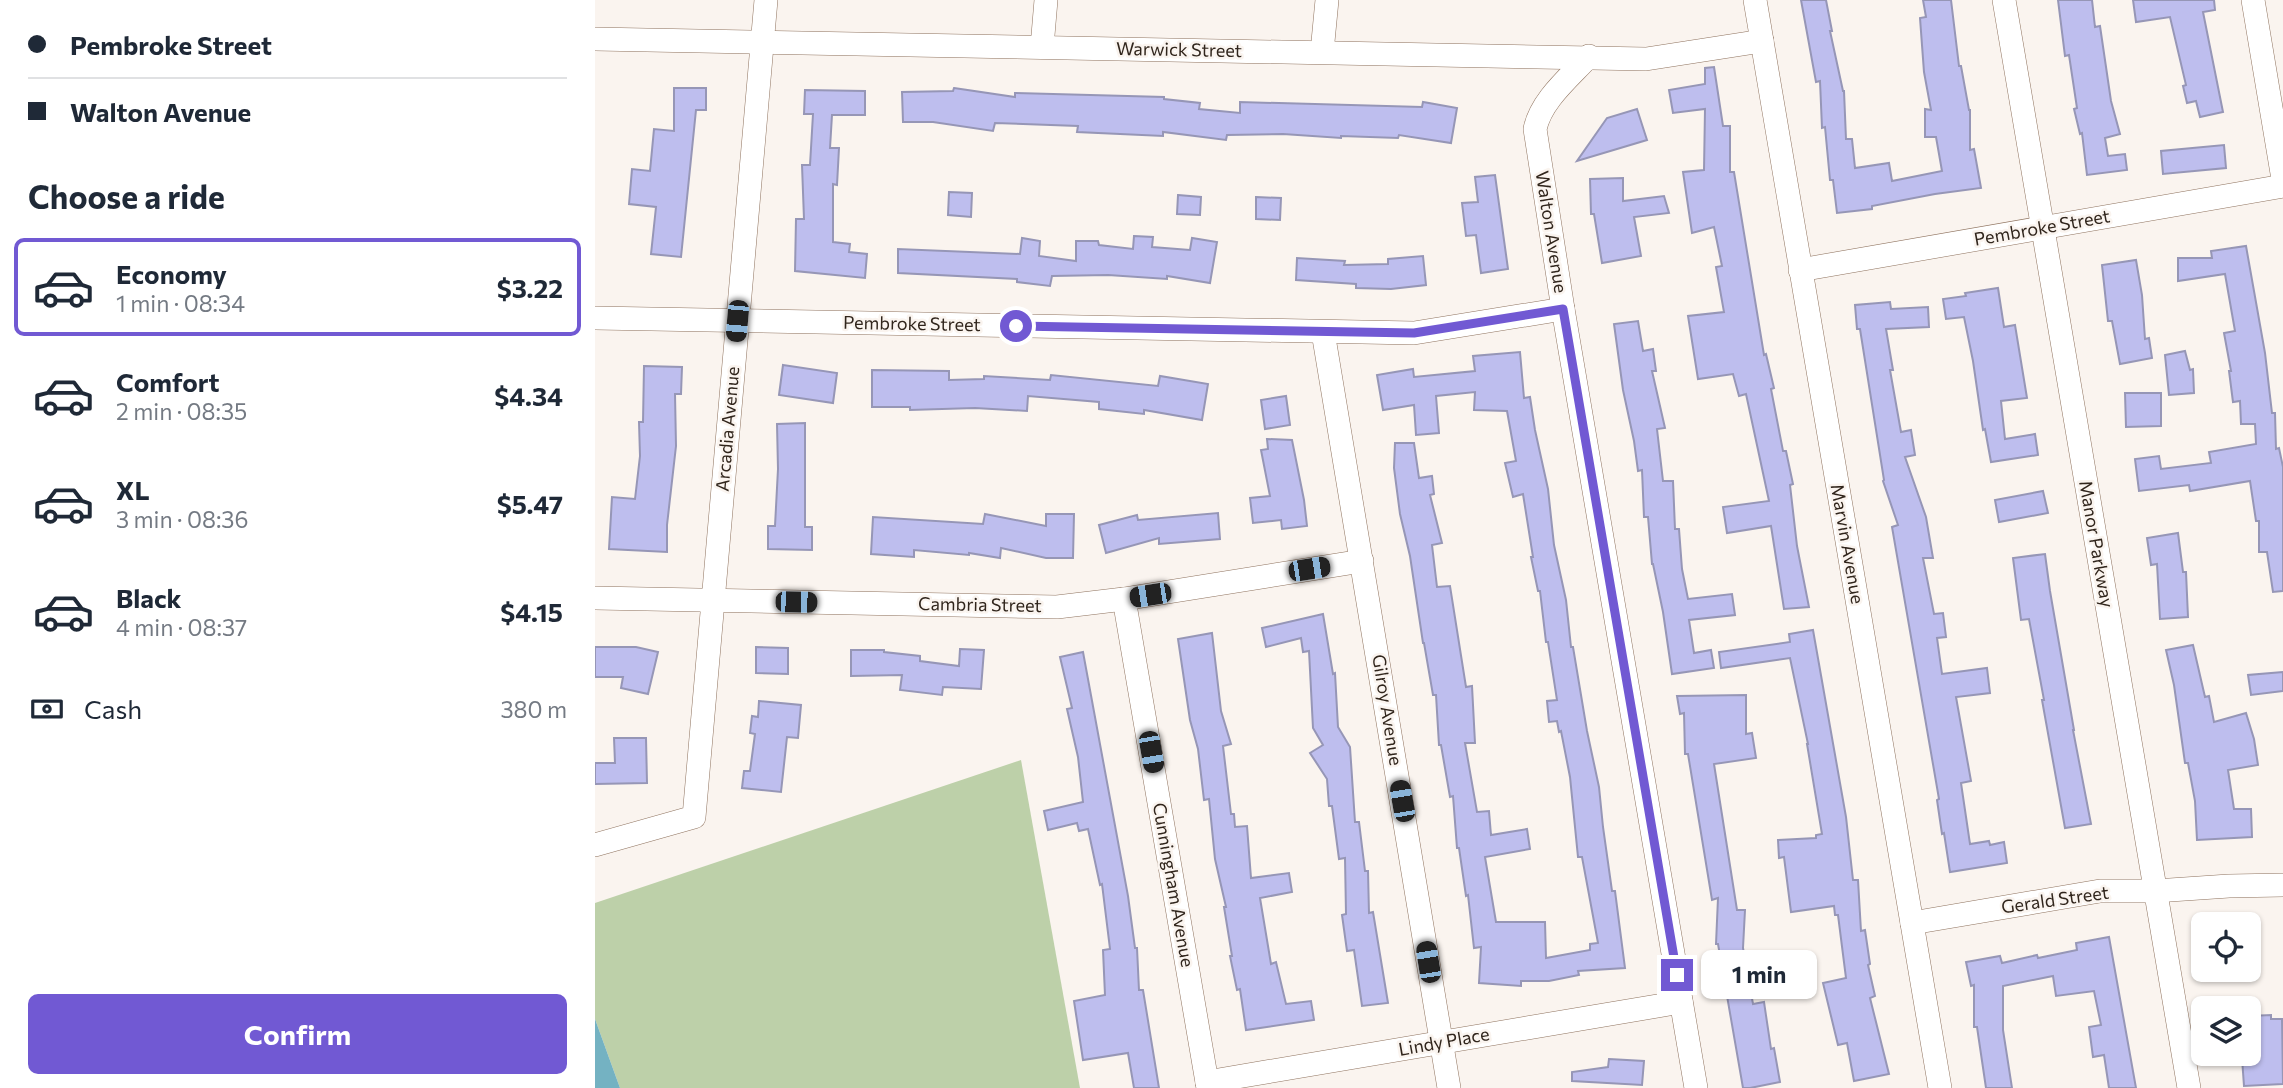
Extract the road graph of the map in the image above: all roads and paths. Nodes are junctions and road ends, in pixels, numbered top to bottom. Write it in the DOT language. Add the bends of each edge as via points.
graph roads {
  1 [pos="766,0"];
  2 [pos="1046,0"];
  3 [pos="1327,0"];
  4 [pos="1755,0"];
  5 [pos="2004,0"];
  6 [pos="2253,0"];
  7 [pos="595,39"];
  8 [pos="1762,41"];
  9 [pos="762,42"];
  10 [pos="1042,47"];
  11 [pos="1322,52"];
  12 [pos="1589,56"];
  13 [pos="2283,177"];
  14 [pos="2042,228"];
  15 [pos="1800,270"];
  16 [pos="1563,309"];
  17 [pos="595,318"];
  18 [pos="737,321"];
  19 [pos="1324,332"];
  20 [pos="1362,561"];
  21 [pos="595,598"];
  22 [pos="1124,599"];
  23 [pos="712,600"];
  24 [pos="595,845"];
  25 [pos="2283,886"];
  26 [pos="2155,891"];
  27 [pos="1912,923"];
  28 [pos="1681,1002"];
  29 [pos="1442,1042"];
  30 [pos="1207,1085"];
  31 [pos="1449,1088"];
  32 [pos="1696,1088"];
  33 [pos="1940,1088"];
  34 [pos="2189,1088"];
  1 -- 9 [label="street, Arcadia Avenue"];
  2 -- 10 [label="street"];
  3 -- 11 [label="street"];
  4 -- 8 [label="street, Marvin Avenue"];
  5 -- 14 [label="street, Manor Parkway"];
  6 -- 13 [label="street"];
  7 -- 9 [label="street, Warwick Street"];
  8 -- 12 [label="street, Warwick Street" via="1646,59"];
  8 -- 15 [label="street, Marvin Avenue"];
  9 -- 10 [label="street, Warwick Street"];
  9 -- 18 [label="street, Arcadia Avenue"];
  10 -- 11 [label="street, Warwick Street"];
  11 -- 12 [label="street, Warwick Street"];
  12 -- 16 [label="street, Walton Avenue" via="1545,106 1535,129"];
  13 -- 14 [label="street, Pembroke Street"];
  14 -- 15 [label="street, Pembroke Street"];
  14 -- 26 [label="street, Manor Parkway"];
  15 -- 27 [label="street, Marvin Avenue"];
  16 -- 19 [label="street, Pembroke Street" via="1414,333"];
  16 -- 28 [label="street, Walton Avenue"];
  17 -- 18 [label="street, Pembroke Street"];
  18 -- 19 [label="street, Pembroke Street"];
  18 -- 23 [label="street, Arcadia Avenue"];
  19 -- 20 [label="street, Gilroy Avenue"];
  20 -- 22 [label="street, Cambria Street"];
  20 -- 29 [label="street, Gilroy Avenue"];
  21 -- 23 [label="street, Cambria Street"];
  22 -- 23 [label="street, Cambria Street" via="1056,607"];
  22 -- 30 [label="street, Cunningham Avenue"];
  23 -- 24 [label="street, Arcadia Avenue" via="694,817"];
  25 -- 26 [label="street, Gerald Street"];
  26 -- 27 [label="street, Gerald Street" via="2100,891"];
  26 -- 34 [label="street, Manor Parkway"];
  27 -- 33 [label="street, Marvin Avenue"];
  28 -- 29 [label="street, Lindy Place"];
  28 -- 32 [label="street, Walton Avenue"];
  29 -- 30 [label="street, Lindy Place"];
  29 -- 31 [label="street, Gilroy Avenue"];
}
